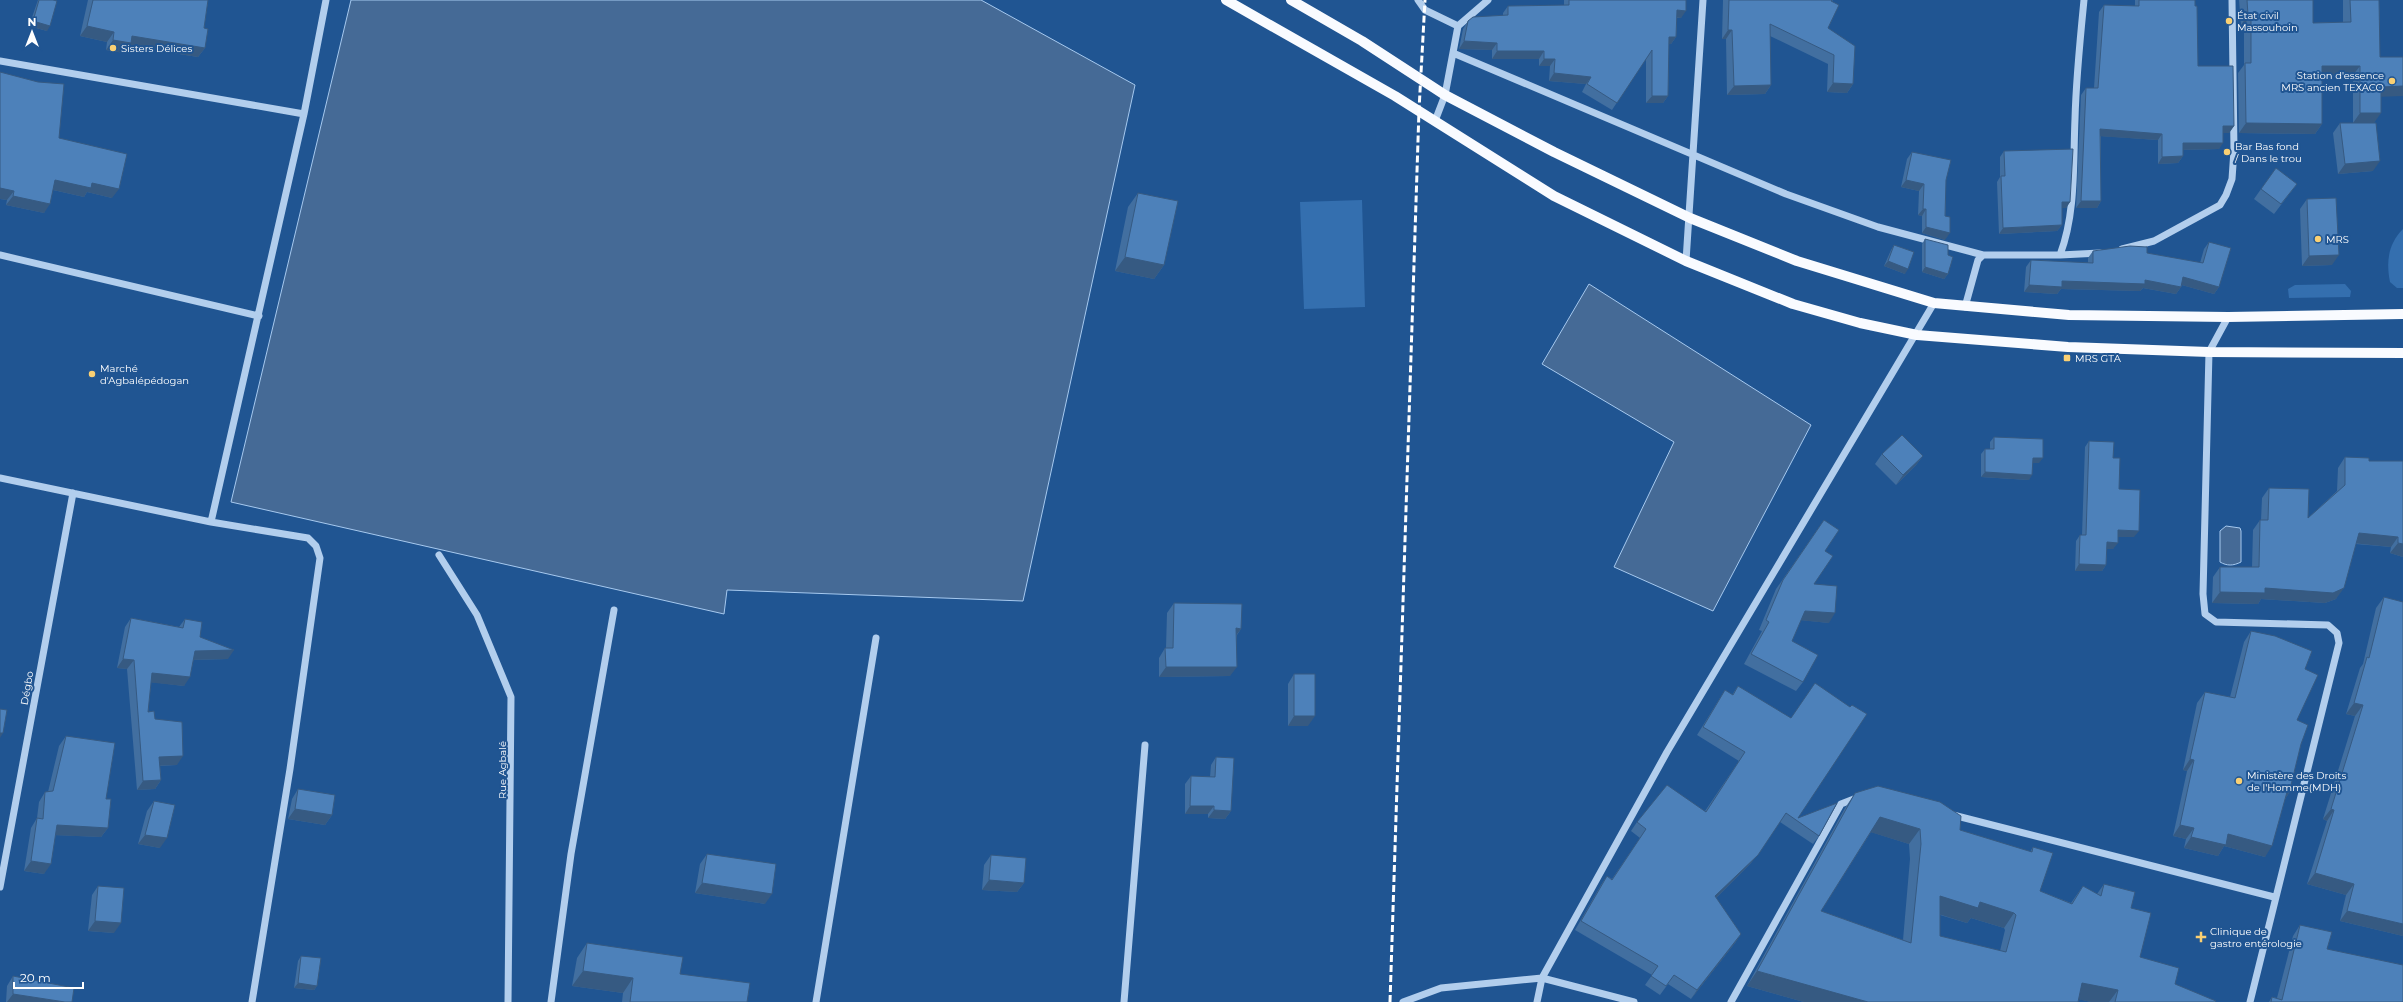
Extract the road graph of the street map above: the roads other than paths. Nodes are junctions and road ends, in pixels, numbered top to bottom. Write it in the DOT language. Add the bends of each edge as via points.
graph roads {
  1 [pos="326,0"];
  2 [pos="1226,0"];
  3 [pos="1291,0"];
  4 [pos="1418,0"];
  5 [pos="1488,0"];
  6 [pos="1703,0"];
  7 [pos="2084,0"];
  8 [pos="2232,0"];
  9 [pos="1458,26"];
  10 [pos="1453,53"];
  11 [pos="0,61"];
  12 [pos="1445,95"];
  13 [pos="304,114"];
  14 [pos="1435,121"];
  15 [pos="1694,156"];
  16 [pos="1690,218"];
  17 [pos="0,255"];
  18 [pos="1983,255"];
  19 [pos="2060,255"];
  20 [pos="1686,261"];
  21 [pos="1934,303"];
  22 [pos="1965,307"];
  23 [pos="2403,314"];
  24 [pos="259,316"];
  25 [pos="2228,317"];
  26 [pos="1917,335"];
  27 [pos="2209,352"];
  28 [pos="2403,353"];
  29 [pos="0,478"];
  30 [pos="73,493"];
  31 [pos="211,522"];
  32 [pos="439,555"];
  33 [pos="614,610"];
  34 [pos="876,638"];
  35 [pos="1145,745"];
  36 [pos="1867,795"];
  37 [pos="1942,813"];
  38 [pos="0,888"];
  39 [pos="2274,897"];
  40 [pos="1542,978"];
  41 [pos="252,1002"];
  42 [pos="508,1002"];
  43 [pos="550,1002"];
  44 [pos="816,1002"];
  45 [pos="1124,1002"];
  46 [pos="1403,1002"];
  47 [pos="1536,1002"];
  48 [pos="1634,1002"];
  49 [pos="1731,1002"];
  50 [pos="2250,1002"];
  1 -- 13 [label="street"];
  2 -- 14 [label="main road"];
  3 -- 12 [label="main road" via="1362,41"];
  4 -- 9 [label="street" via="1425,10"];
  5 -- 9 [label="street"];
  6 -- 15 [label="street"];
  7 -- 19 [label="street" via="2076,88 2072,202 2065,242"];
  8 -- 19 [label="street" via="2234,150 2232,179 2220,205 2154,241 2114,251"];
  9 -- 10 [label="street"];
  10 -- 12 [label="street"];
  10 -- 15 [label="street"];
  11 -- 13 [label="street"];
  12 -- 14 [label="street"];
  12 -- 16 [label="main road" via="1554,152"];
  13 -- 24 [label="street"];
  14 -- 20 [label="main road" via="1554,196"];
  15 -- 16 [label="street"];
  15 -- 18 [label="street" via="1786,194 1878,227"];
  16 -- 20 [label="street"];
  16 -- 21 [label="main road" via="1797,261"];
  17 -- 24 [label="street"];
  18 -- 19 [label="street"];
  18 -- 22 [label="street" via="1978,260"];
  20 -- 26 [label="main road" via="1793,304 1860,323"];
  21 -- 22 [label="main road"];
  21 -- 26 [label="street"];
  22 -- 25 [label="main road" via="2069,315"];
  23 -- 25 [label="main road"];
  24 -- 31 [label="street"];
  25 -- 27 [label="street"];
  26 -- 27 [label="main road" via="2068,347"];
  26 -- 40 [label="street" via="1667,752"];
  27 -- 28 [label="main road"];
  27 -- 39 [label="street" via="2203,594 2205,614 2216,622 2328,625 2339,638"];
  29 -- 30 [label="street"];
  30 -- 31 [label="street"];
  30 -- 38 [label="street, Dégbo"];
  31 -- 41 [label="street" via="308,538 316,546 320,558 290,769"];
  32 -- 42 [label="street, Rue Agbalé" via="477,615 512,697"];
  33 -- 43 [label="street" via="571,854"];
  34 -- 44 [label="street"];
  35 -- 45 [label="street"];
  36 -- 49 [label="street" via="1841,804"];
  37 -- 39 [label="street"];
  39 -- 50 [label="street"];
  40 -- 46 [label="street" via="1441,988"];
  40 -- 47 [label="street"];
  40 -- 48 [label="street"];
}
